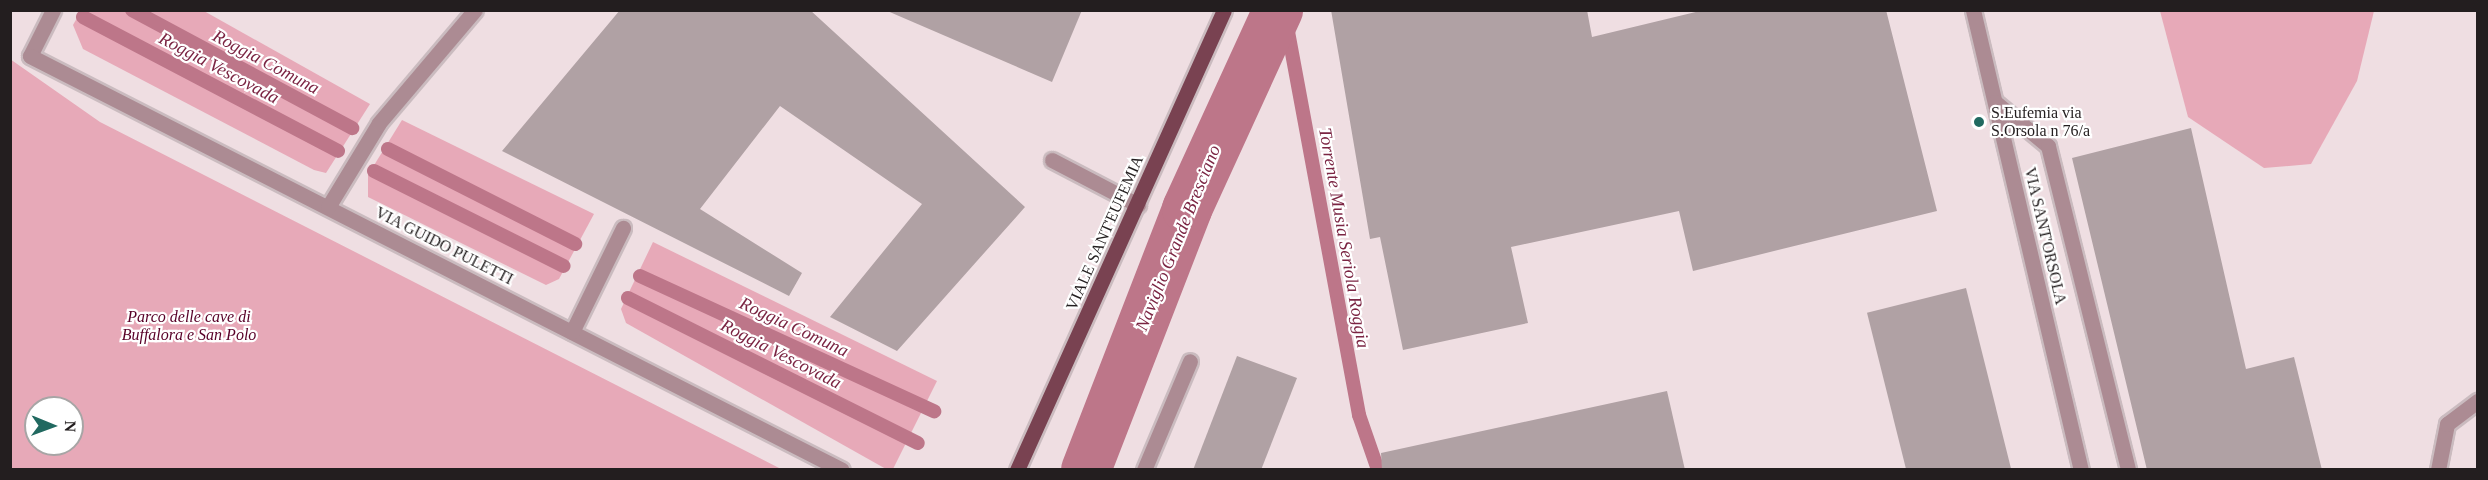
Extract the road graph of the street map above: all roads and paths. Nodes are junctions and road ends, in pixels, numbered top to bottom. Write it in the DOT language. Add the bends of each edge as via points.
graph roads {
  1 [pos="53,10"];
  2 [pos="475,10"];
  3 [pos="1224,10"];
  4 [pos="1973,10"];
  5 [pos="1995,102"];
  6 [pos="1052,160"];
  7 [pos="1138,205"];
  8 [pos="328,207"];
  9 [pos="623,228"];
  10 [pos="572,332"];
  11 [pos="1190,361"];
  12 [pos="2478,401"];
  13 [pos="842,470"];
  14 [pos="1017,470"];
  15 [pos="1144,470"];
  16 [pos="2081,470"];
  17 [pos="2128,470"];
  18 [pos="2438,470"];
  1 -- 8 [label="street, VIA GUIDO PULETTI" via="30,56"];
  2 -- 8 [label="street" via="379,123"];
  3 -- 7 [label="main road, VIALE SANT'EUFEMIA"];
  4 -- 5 [label="street, VIA SANT'ORSOLA"];
  5 -- 16 [label="street, VIA SANT'ORSOLA"];
  5 -- 17 [label="street" via="2048,146"];
  6 -- 7 [label="street"];
  7 -- 14 [label="main road, VIALE SANT'EUFEMIA"];
  8 -- 10 [label="street, VIA GUIDO PULETTI"];
  9 -- 10 [label="street"];
  10 -- 13 [label="street, VIA GUIDO PULETTI"];
  11 -- 15 [label="street"];
  12 -- 18 [label="street" via="2447,424"];
}
